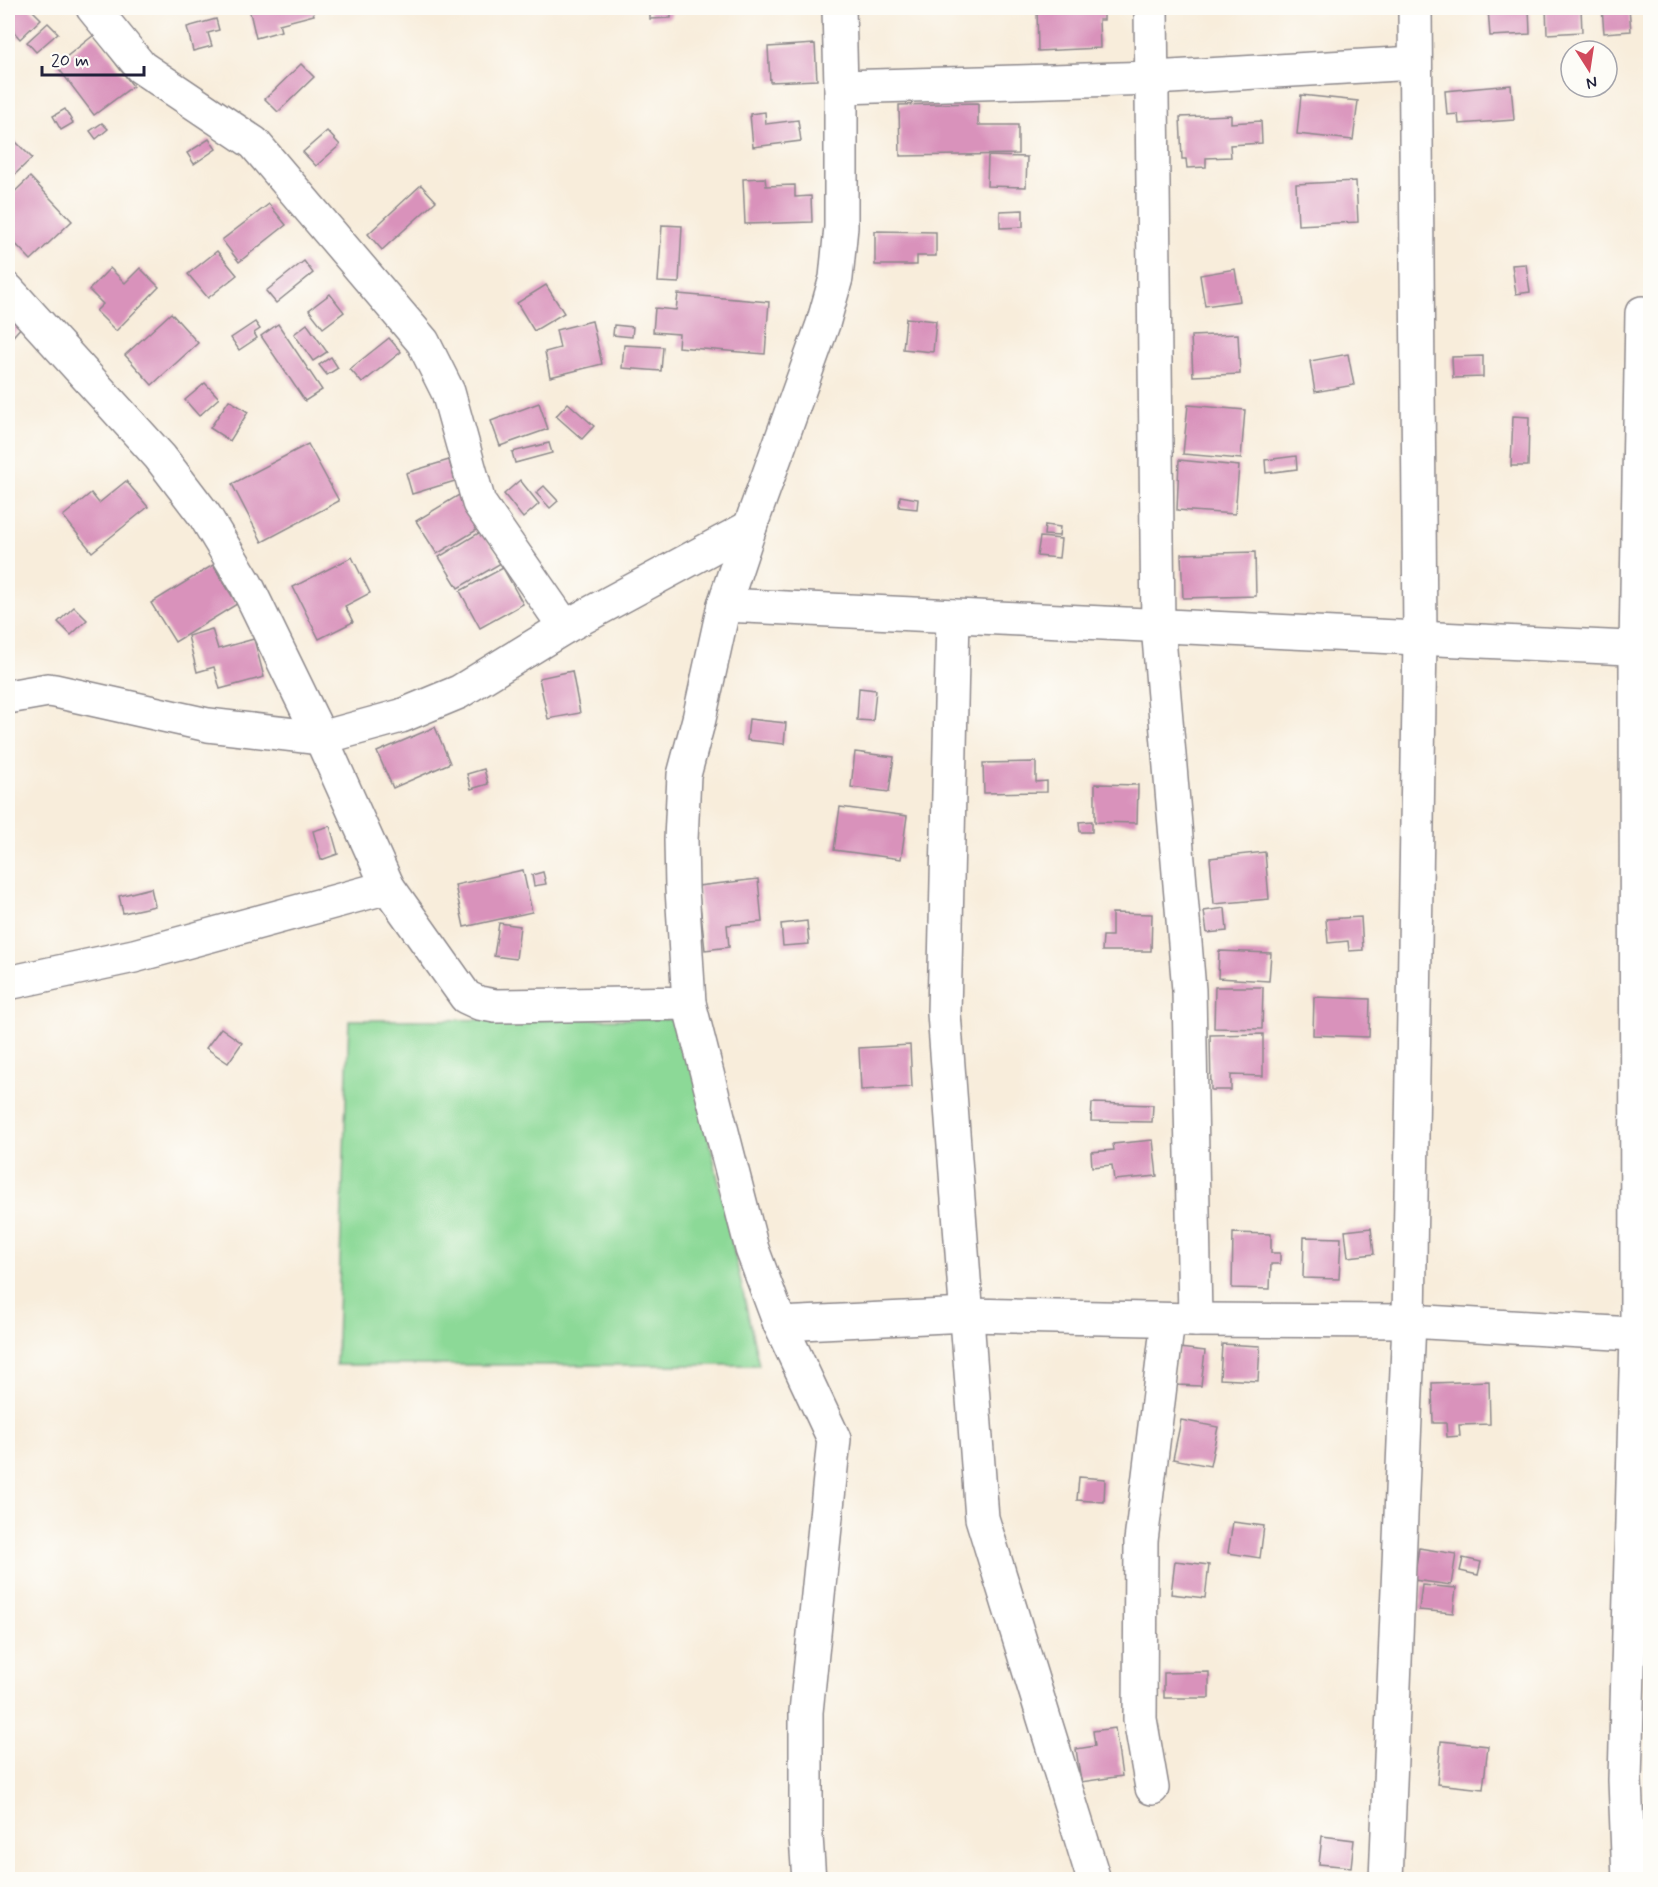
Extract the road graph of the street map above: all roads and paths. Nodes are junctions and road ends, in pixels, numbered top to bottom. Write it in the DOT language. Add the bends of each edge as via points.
graph roads {
  1 [pos="93,8"];
  2 [pos="839,8"];
  3 [pos="1152,8"];
  4 [pos="1414,8"];
  5 [pos="1415,63"];
  6 [pos="1153,78"];
  7 [pos="841,87"];
  8 [pos="8,290"];
  9 [pos="1642,313"];
  10 [pos="750,527"];
  11 [pos="724,605"];
  12 [pos="953,616"];
  13 [pos="1158,626"];
  14 [pos="565,627"];
  15 [pos="1420,638"];
  16 [pos="1643,649"];
  17 [pos="8,697"];
  18 [pos="321,738"];
  19 [pos="388,887"];
  20 [pos="8,983"];
  21 [pos="689,1003"];
  22 [pos="967,1315"];
  23 [pos="1181,1320"];
  24 [pos="1409,1321"];
  25 [pos="780,1324"];
  26 [pos="1643,1335"];
  27 [pos="1152,1788"];
  28 [pos="809,1880"];
  29 [pos="1094,1880"];
  30 [pos="1386,1880"];
  31 [pos="1629,1880"];
  1 -- 14 [label="street" via="141,67 254,143 423,342 448,392 479,503"];
  2 -- 7 [label="street"];
  3 -- 6 [label="street"];
  4 -- 5 [label="street"];
  5 -- 6 [label="street"];
  5 -- 15 [label="street"];
  6 -- 7 [label="street"];
  6 -- 13 [label="street"];
  7 -- 10 [label="street" via="841,227 836,278"];
  8 -- 18 [label="street" via="160,457 206,516 246,584"];
  9 -- 16 [label="street"];
  10 -- 11 [label="street"];
  10 -- 14 [label="street"];
  11 -- 12 [label="street"];
  11 -- 21 [label="street" via="682,794 682,889"];
  12 -- 13 [label="street"];
  12 -- 22 [label="street" via="944,1013"];
  13 -- 15 [label="street"];
  13 -- 23 [label="street" via="1190,990"];
  14 -- 18 [label="street" via="459,692 401,716"];
  15 -- 16 [label="street"];
  15 -- 24 [label="street"];
  16 -- 26 [label="street"];
  17 -- 18 [label="street" via="48,690 208,725"];
  18 -- 19 [label="street"];
  19 -- 20 [label="street" via="134,956"];
  19 -- 21 [label="street" via="466,997 479,1003"];
  21 -- 25 [label="street" via="752,1249"];
  22 -- 23 [label="street"];
  22 -- 25 [label="street"];
  22 -- 29 [label="street" via="982,1518"];
  23 -- 24 [label="street"];
  23 -- 27 [label="street" via="1141,1541 1140,1719"];
  24 -- 26 [label="street"];
  24 -- 30 [label="street"];
  25 -- 28 [label="street" via="834,1439 806,1712"];
  26 -- 31 [label="street" via="1626,1780"];
}
